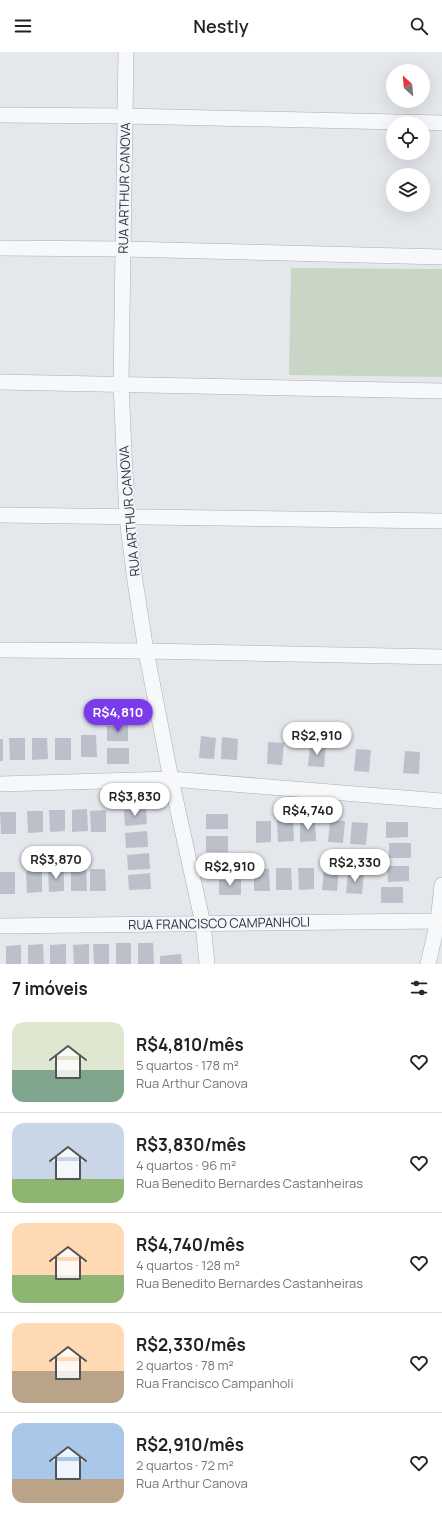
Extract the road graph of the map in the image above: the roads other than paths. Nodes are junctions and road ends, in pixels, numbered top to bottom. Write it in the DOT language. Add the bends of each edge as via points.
graph roads {
  1 [pos="126,52"];
  2 [pos="0,115"];
  3 [pos="125,116"];
  4 [pos="442,123"];
  5 [pos="0,248"];
  6 [pos="123,249"];
  7 [pos="442,257"];
  8 [pos="0,382"];
  9 [pos="121,384"];
  10 [pos="442,390"];
  11 [pos="0,515"];
  12 [pos="127,518"];
  13 [pos="442,520"];
  14 [pos="0,650"];
  15 [pos="146,651"];
  16 [pos="442,657"];
  17 [pos="171,779"];
  18 [pos="0,784"];
  19 [pos="442,801"];
  20 [pos="442,885"];
  21 [pos="438,921"];
  22 [pos="203,924"];
  23 [pos="0,926"];
  24 [pos="207,964"];
  25 [pos="428,964"];
  1 -- 3 [label="street, RUA ARTHUR CANOVA"];
  2 -- 3 [label="street"];
  3 -- 4 [label="street"];
  3 -- 6 [label="street, RUA ARTHUR CANOVA"];
  5 -- 6 [label="street"];
  6 -- 7 [label="street"];
  6 -- 9 [label="street, RUA ARTHUR CANOVA"];
  8 -- 9 [label="street"];
  9 -- 10 [label="street"];
  9 -- 12 [label="street, RUA ARTHUR CANOVA"];
  11 -- 12 [label="street"];
  12 -- 13 [label="street"];
  12 -- 15 [label="street, RUA ARTHUR CANOVA"];
  14 -- 15 [label="street"];
  15 -- 16 [label="street"];
  15 -- 17 [label="street, RUA ARTHUR CANOVA"];
  17 -- 18 [label="street"];
  17 -- 19 [label="street"];
  17 -- 22 [label="street, RUA ARTHUR CANOVA"];
  20 -- 21 [label="street"];
  21 -- 22 [label="street, RUA FRANCISCO CAMPANHOLI"];
  21 -- 25 [label="street"];
  22 -- 23 [label="street, RUA FRANCISCO CAMPANHOLI"];
  22 -- 24 [label="street, RUA ARTHUR CANOVA"];
}
